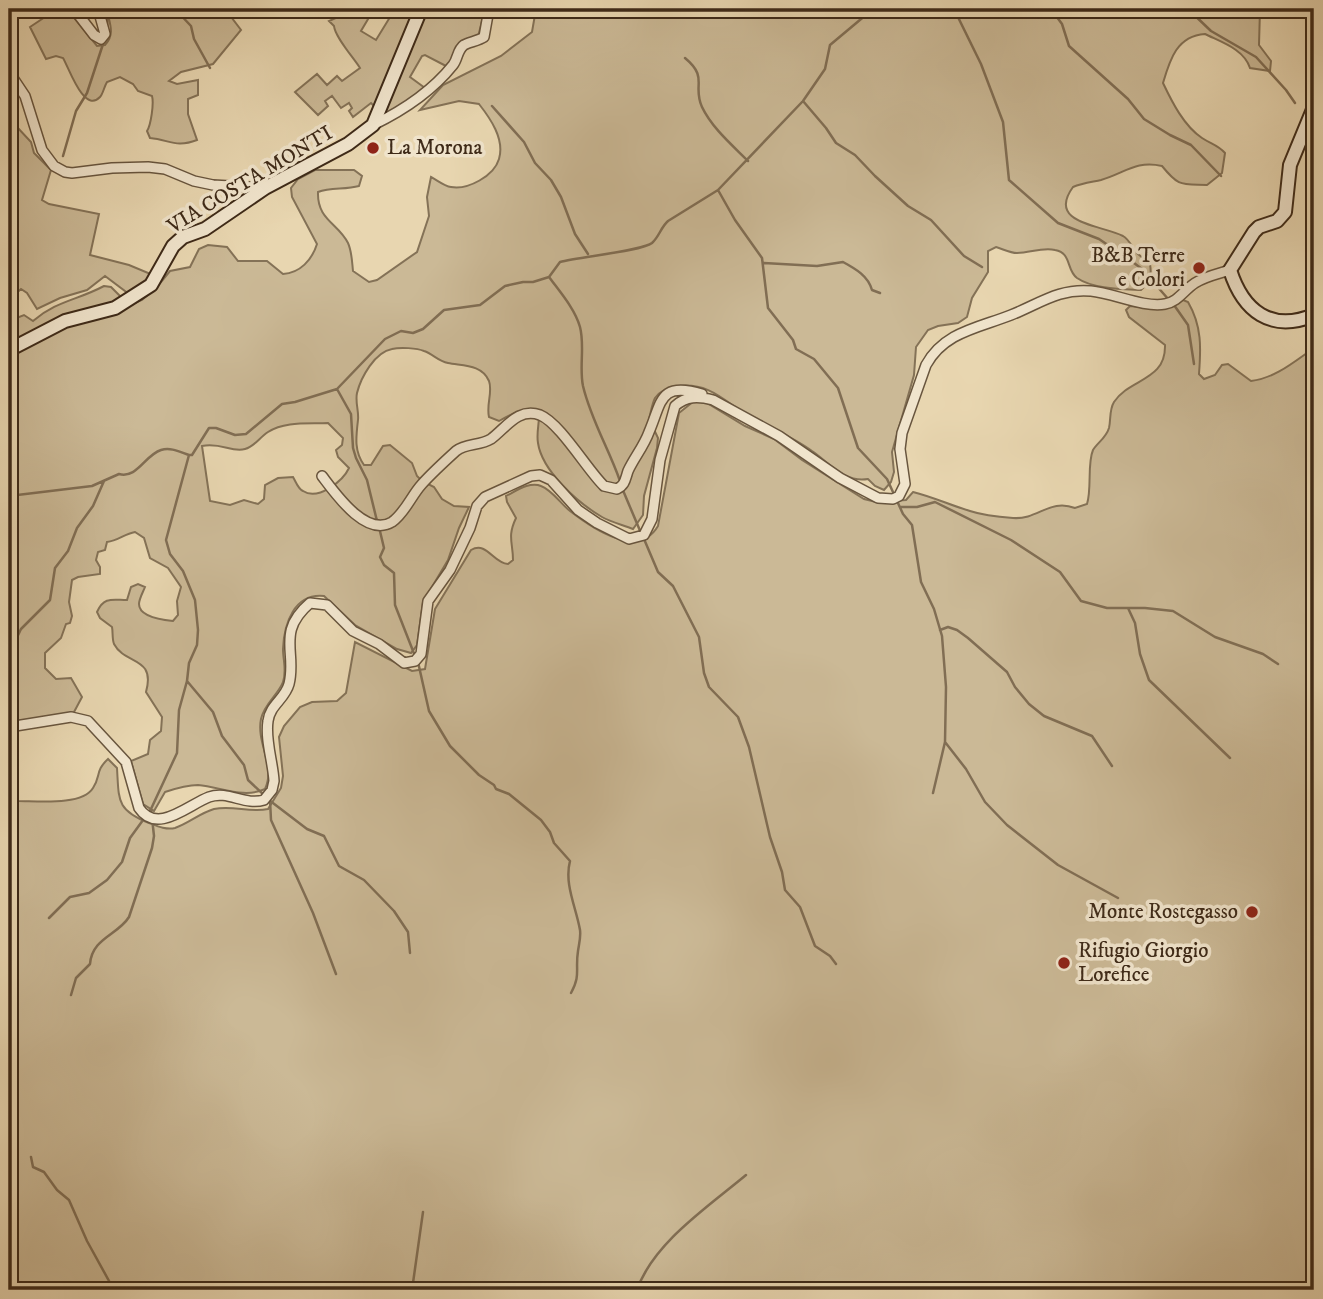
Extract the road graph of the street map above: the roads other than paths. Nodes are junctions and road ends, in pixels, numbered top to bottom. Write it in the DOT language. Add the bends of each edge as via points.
graph roads {
  1 [pos="74,9"];
  2 [pos="98,9"];
  3 [pos="421,9"];
  4 [pos="489,9"];
  5 [pos="9,72"];
  6 [pos="1314,107"];
  7 [pos="373,125"];
  8 [pos="265,188"];
  9 [pos="1230,270"];
  10 [pos="1314,315"];
  11 [pos="9,350"];
  12 [pos="713,400"];
  13 [pos="322,476"];
  14 [pos="9,727"];
  1 -- 2 [label="street" via="101,39 105,34"];
  3 -- 7 [label="street"];
  4 -- 7 [label="street" via="484,37 464,45 456,62 440,78 395,115"];
  5 -- 8 [label="street" via="24,96 42,150 65,172 148,167 213,186"];
  6 -- 9 [label="street" via="1290,165 1285,212 1254,232"];
  7 -- 8 [label="street, VIA COSTA MONTI" via="348,144"];
  8 -- 11 [label="street, VIA COSTA MONTI" via="205,229 183,237 151,285 108,310 65,321"];
  9 -- 10 [label="street" via="1247,306 1258,315 1289,321"];
  9 -- 12 [label="street" via="1206,277 1162,305 1088,290 1053,296 945,342 926,365 902,433 905,484 893,499 878,498 840,478 779,436"];
  12 -- 13 [label="street" via="690,391 664,396 625,482 617,489 604,486 551,423 532,414 515,418 484,443 460,448 423,483 396,518 385,524 372,524 348,508"];
  12 -- 14 [label="street" via="688,398 675,406 660,460 652,519 648,531 639,537 629,539 588,518 558,485 540,475 482,499 450,570 428,601 421,654 412,662 404,663 353,631 327,605 316,602 305,607 290,637 288,687 269,715 274,781 264,800 252,802 219,794 169,817 153,819 139,808 126,762 88,720 71,717"];
}
